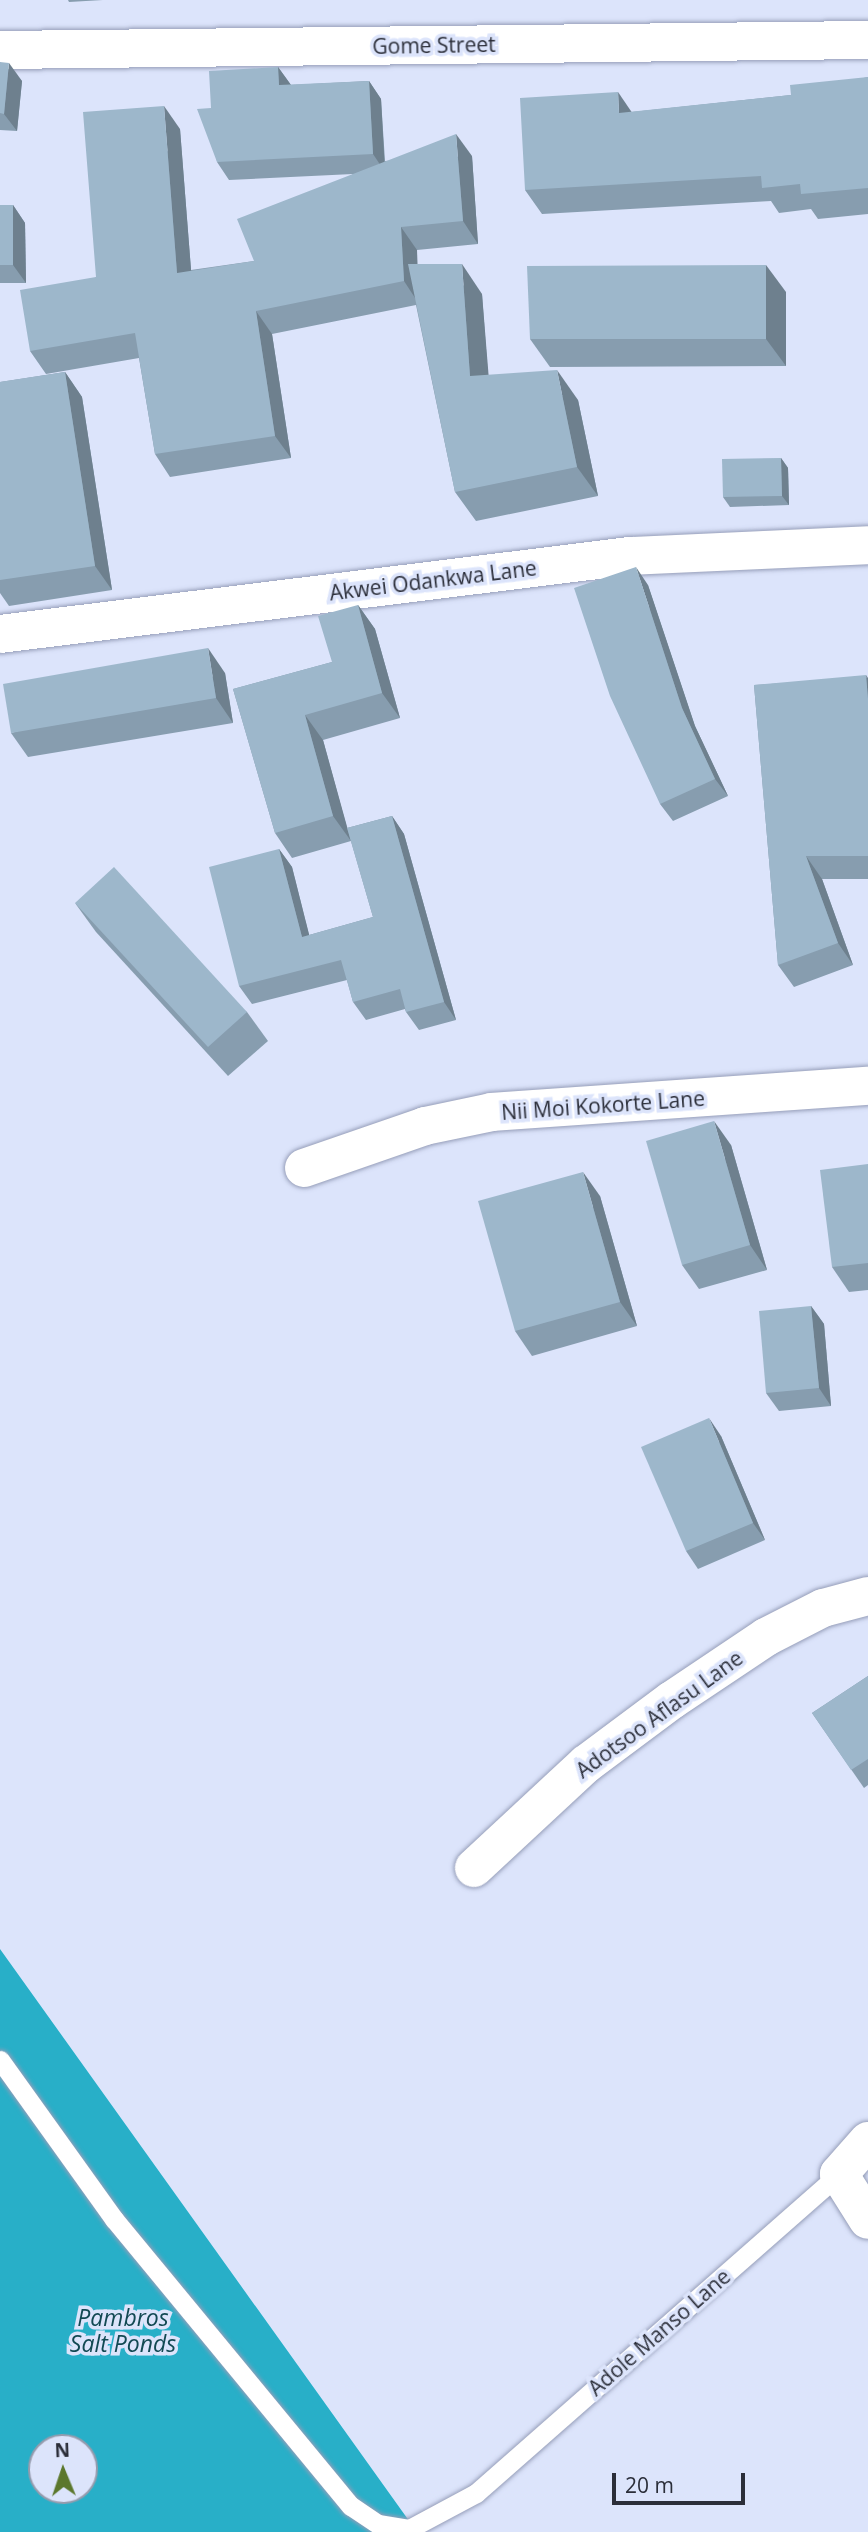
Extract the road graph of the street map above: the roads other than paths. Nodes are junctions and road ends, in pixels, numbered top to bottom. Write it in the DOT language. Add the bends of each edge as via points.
graph roads {
  1 [pos="868,40"];
  2 [pos="0,50"];
  3 [pos="868,545"];
  4 [pos="0,634"];
  5 [pos="868,1086"];
  6 [pos="304,1168"];
  7 [pos="868,1596"];
  8 [pos="474,1868"];
  9 [pos="0,2060"];
  10 [pos="868,2141"];
  11 [pos="839,2174"];
  12 [pos="868,2220"];
  1 -- 2 [label="street, Gome Street"];
  3 -- 4 [label="street, Akwei Odankwa Lane" via="630,556"];
  5 -- 6 [label="street, Nii Moi Kokorte Lane" via="492,1112 425,1126"];
  7 -- 8 [label="street, Adotsoo Aflasu Lane" via="823,1608 766,1637 673,1700 586,1764"];
  9 -- 11 [label="lane, Adole Manso Lane" via="114,2219 351,2506 377,2524 409,2529 443,2515 477,2493"];
  10 -- 11 [label="street, Adole Manso Lane"];
  11 -- 12 [label="street"];
}
